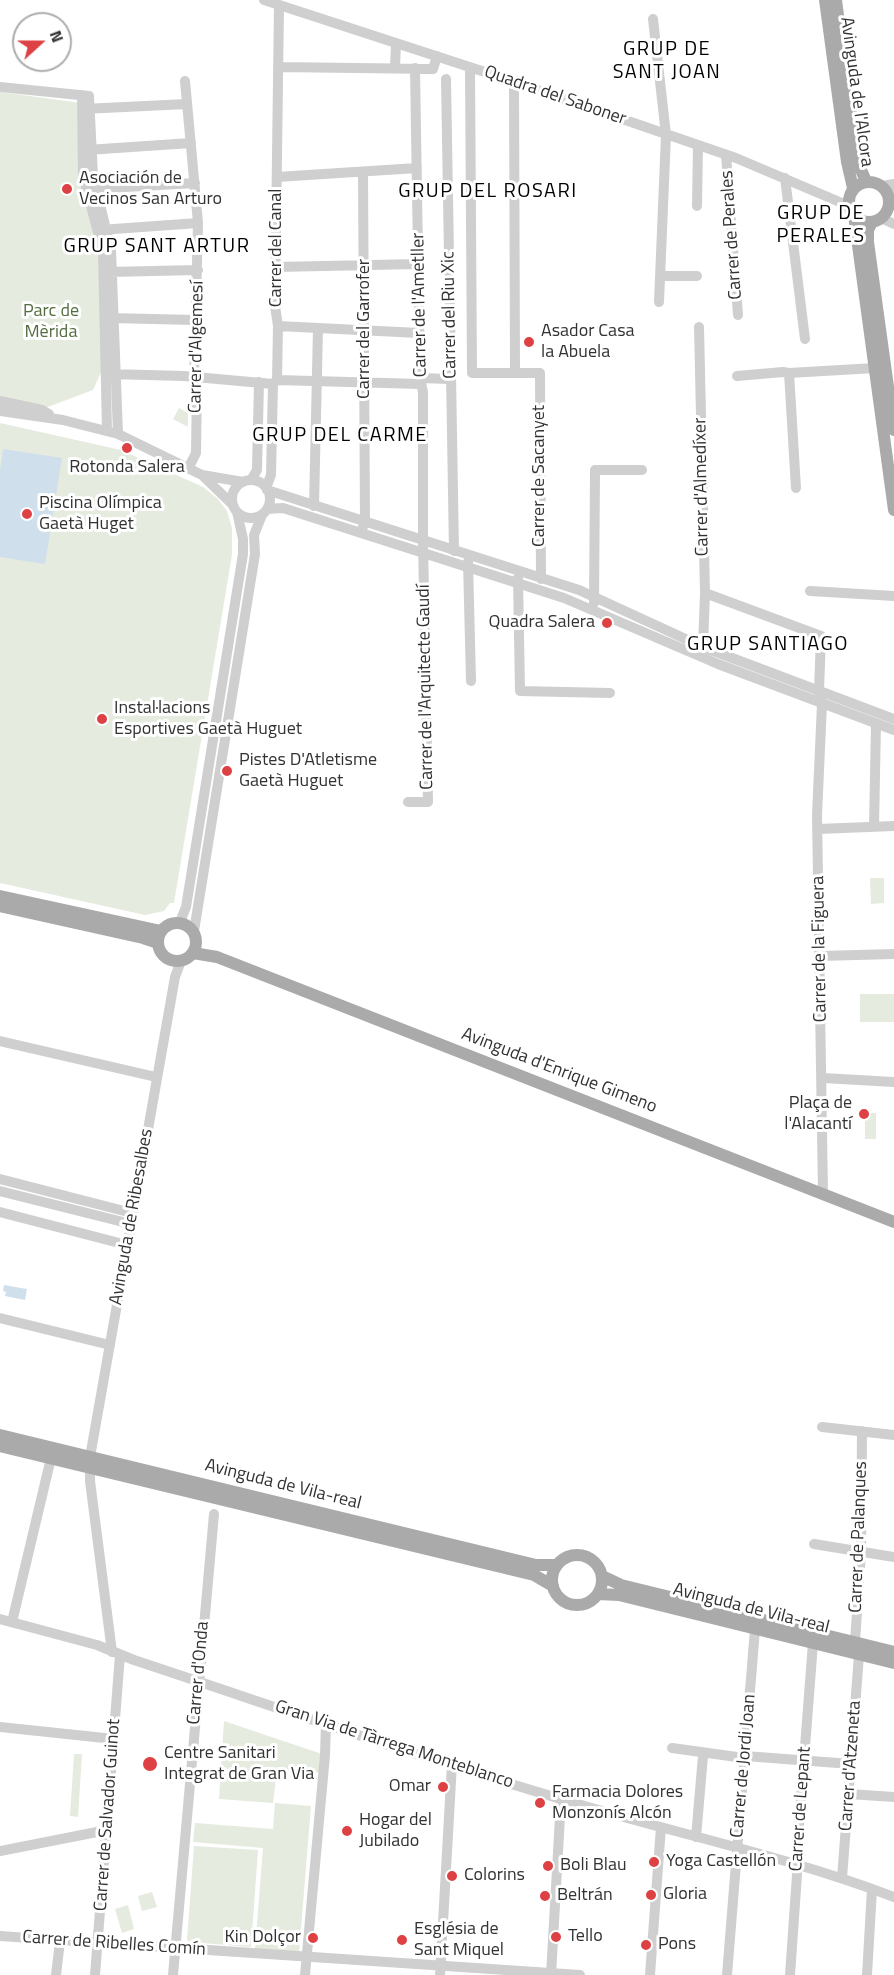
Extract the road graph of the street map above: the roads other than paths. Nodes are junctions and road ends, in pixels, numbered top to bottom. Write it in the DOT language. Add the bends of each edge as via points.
graph roads {
  1 [pos="264,0"];
  2 [pos="825,0"];
  3 [pos="836,0"];
  4 [pos="279,5"];
  5 [pos="653,20"];
  6 [pos="396,43"];
  7 [pos="436,56"];
  8 [pos="278,67"];
  9 [pos="470,67"];
  10 [pos="395,68"];
  11 [pos="415,68"];
  12 [pos="446,79"];
  13 [pos="185,81"];
  14 [pos="514,82"];
  15 [pos="0,87"];
  16 [pos="188,104"];
  17 [pos="86,109"];
  18 [pos="666,135"];
  19 [pos="191,143"];
  20 [pos="698,145"];
  21 [pos="87,150"];
  22 [pos="726,154"];
  23 [pos="417,168"];
  24 [pos="363,172"];
  25 [pos="277,177"];
  26 [pos="785,178"];
  27 [pos="866,181"];
  28 [pos="195,183"];
  29 [pos="91,189"];
  30 [pos="890,189"];
  31 [pos="850,202"];
  32 [pos="697,206"];
  33 [pos="877,220"];
  34 [pos="198,224"];
  35 [pos="894,224"];
  36 [pos="102,230"];
  37 [pos="418,264"];
  38 [pos="364,265"];
  39 [pos="276,267"];
  40 [pos="198,270"];
  41 [pos="108,272"];
  42 [pos="660,276"];
  43 [pos="697,276"];
  44 [pos="659,302"];
  45 [pos="738,315"];
  46 [pos="109,318"];
  47 [pos="197,320"];
  48 [pos="278,326"];
  49 [pos="699,327"];
  50 [pos="318,328"];
  51 [pos="365,330"];
  52 [pos="419,333"];
  53 [pos="805,339"];
  54 [pos="875,368"];
  55 [pos="515,373"];
  56 [pos="111,374"];
  57 [pos="789,374"];
  58 [pos="737,376"];
  59 [pos="194,378"];
  60 [pos="449,379"];
  61 [pos="316,381"];
  62 [pos="421,381"];
  63 [pos="260,382"];
  64 [pos="275,382"];
  65 [pos="366,382"];
  66 [pos="3,408"];
  67 [pos="894,430"];
  68 [pos="107,431"];
  69 [pos="118,434"];
  70 [pos="189,467"];
  71 [pos="642,470"];
  72 [pos="202,475"];
  73 [pos="247,481"];
  74 [pos="796,488"];
  75 [pos="267,489"];
  76 [pos="314,506"];
  77 [pos="235,508"];
  78 [pos="894,510"];
  79 [pos="264,512"];
  80 [pos="363,527"];
  81 [pos="424,547"];
  82 [pos="454,551"];
  83 [pos="468,561"];
  84 [pos="518,577"];
  85 [pos="541,579"];
  86 [pos="579,590"];
  87 [pos="810,591"];
  88 [pos="705,593"];
  89 [pos="894,596"];
  90 [pos="595,598"];
  91 [pos="574,603"];
  92 [pos="592,610"];
  93 [pos="703,647"];
  94 [pos="471,681"];
  95 [pos="819,691"];
  96 [pos="610,693"];
  97 [pos="822,704"];
  98 [pos="894,718"];
  99 [pos="876,724"];
  100 [pos="894,730"];
  101 [pos="408,802"];
  102 [pos="894,826"];
  103 [pos="874,827"];
  104 [pos="818,830"];
  105 [pos="0,896"];
  106 [pos="0,906"];
  107 [pos="180,922"];
  108 [pos="161,931"];
  109 [pos="195,942"];
  110 [pos="158,943"];
  111 [pos="894,954"];
  112 [pos="820,956"];
  113 [pos="176,961"];
  114 [pos="0,1041"];
  115 [pos="156,1077"];
  116 [pos="823,1078"];
  117 [pos="894,1082"];
  118 [pos="0,1179"];
  119 [pos="0,1191"];
  120 [pos="823,1194"];
  121 [pos="0,1212"];
  122 [pos="131,1219"];
  123 [pos="894,1222"];
  124 [pos="127,1245"];
  125 [pos="0,1318"];
  126 [pos="110,1345"];
  127 [pos="822,1427"];
  128 [pos="862,1431"];
  129 [pos="0,1435"];
  130 [pos="894,1435"];
  131 [pos="0,1446"];
  132 [pos="51,1458"];
  133 [pos="90,1462"];
  134 [pos="214,1514"];
  135 [pos="814,1544"];
  136 [pos="861,1552"];
  137 [pos="894,1557"];
  138 [pos="557,1565"];
  139 [pos="602,1576"];
  140 [pos="553,1586"];
  141 [pos="598,1594"];
  142 [pos="0,1619"];
  143 [pos="12,1622"];
  144 [pos="755,1629"];
  145 [pos="855,1642"];
  146 [pos="813,1644"];
  147 [pos="894,1652"];
  148 [pos="116,1653"];
  149 [pos="859,1655"];
  150 [pos="894,1663"];
  151 [pos="198,1681"];
  152 [pos="326,1723"];
  153 [pos="0,1727"];
  154 [pos="114,1739"];
  155 [pos="672,1748"];
  156 [pos="704,1755"];
  157 [pos="745,1757"];
  158 [pos="804,1760"];
  159 [pos="452,1764"];
  160 [pos="851,1764"];
  161 [pos="849,1794"];
  162 [pos="894,1797"];
  163 [pos="561,1799"];
  164 [pos="662,1827"];
  165 [pos="107,1830"];
  166 [pos="696,1837"];
  167 [pos="737,1848"];
  168 [pos="0,1851"];
  169 [pos="796,1864"];
  170 [pos="842,1878"];
  171 [pos="873,1889"];
  172 [pos="894,1897"];
  173 [pos="0,1936"];
  174 [pos="60,1941"];
  175 [pos="98,1944"];
  176 [pos="175,1949"];
  177 [pos="306,1957"];
  178 [pos="440,1970"];
  179 [pos="551,1974"];
  180 [pos="56,1975"];
  181 [pos="95,1975"];
  182 [pos="173,1975"];
  183 [pos="305,1975"];
  184 [pos="580,1975"];
  185 [pos="650,1975"];
  186 [pos="727,1975"];
  187 [pos="790,1975"];
  188 [pos="867,1975"];
  1 -- 4 [label="street, Quadra del Saboner"];
  2 -- 31 [label="main road, Avinguda de l'Alcora"];
  3 -- 27 [label="main road, Avinguda de l'Alcora" via="857,161"];
  4 -- 6 [label="street, Quadra del Saboner"];
  4 -- 8 [label="street, Carrer del Canal"];
  5 -- 18 [label="street"];
  6 -- 7 [label="street, Quadra del Saboner"];
  6 -- 10 [label="street"];
  7 -- 9 [label="street, Quadra del Saboner"];
  7 -- 11 [label="street" via="433,69"];
  8 -- 10 [label="street"];
  8 -- 25 [label="street, Carrer del Canal"];
  9 -- 14 [label="street, Quadra del Saboner"];
  9 -- 55 [label="street" via="472,373"];
  10 -- 11 [label="street"];
  11 -- 23 [label="street, Carrer de l'Ametller"];
  12 -- 82 [label="street, Carrer del Riu Xic"];
  13 -- 16 [label="street, Carrer d'Algemesí"];
  14 -- 18 [label="street, Quadra del Saboner"];
  14 -- 55 [label="street"];
  15 -- 17 [label="street" via="85,95"];
  16 -- 17 [label="street"];
  16 -- 19 [label="street, Carrer d'Algemesí"];
  17 -- 21 [label="street"];
  18 -- 20 [label="street, Quadra del Saboner"];
  18 -- 42 [label="street"];
  19 -- 21 [label="street"];
  19 -- 28 [label="street, Carrer d'Algemesí"];
  20 -- 22 [label="street, Quadra del Saboner"];
  20 -- 32 [label="street"];
  21 -- 29 [label="street" via="83,176"];
  22 -- 26 [label="street, Quadra del Saboner"];
  22 -- 45 [label="street, Carrer de Perales"];
  23 -- 24 [label="street"];
  23 -- 37 [label="street, Carrer de l'Ametller"];
  24 -- 25 [label="street"];
  24 -- 38 [label="street, Carrer del Garrofer"];
  25 -- 39 [label="street, Carrer del Canal"];
  26 -- 31 [label="street, Quadra del Saboner"];
  26 -- 53 [label="street"];
  27 -- 30 [label="main road"];
  27 -- 31 [label="main road"];
  28 -- 29 [label="street"];
  28 -- 34 [label="street, Carrer d'Algemesí"];
  29 -- 36 [label="street"];
  30 -- 33 [label="main road" via="887,212"];
  31 -- 33 [label="main road" via="862,221"];
  31 -- 54 [label="main road, Avinguda de l'Alcora"];
  33 -- 35 [label="street"];
  33 -- 67 [label="main road" via="868,230 868,242"];
  34 -- 36 [label="street"];
  34 -- 40 [label="street, Carrer d'Algemesí"];
  36 -- 41 [label="street"];
  37 -- 38 [label="street"];
  37 -- 52 [label="street, Carrer de l'Ametller"];
  38 -- 39 [label="street"];
  38 -- 51 [label="street, Carrer del Garrofer"];
  39 -- 48 [label="street, Carrer del Canal"];
  40 -- 41 [label="street"];
  40 -- 47 [label="street, Carrer d'Algemesí"];
  41 -- 46 [label="street"];
  42 -- 43 [label="street"];
  42 -- 44 [label="street"];
  46 -- 47 [label="street"];
  46 -- 56 [label="street"];
  47 -- 59 [label="street, Carrer d'Algemesí"];
  48 -- 50 [label="street"];
  48 -- 64 [label="street, Carrer del Canal"];
  49 -- 88 [label="street, Carrer d'Almedíxer"];
  50 -- 51 [label="street"];
  50 -- 61 [label="street"];
  51 -- 52 [label="street"];
  51 -- 65 [label="street, Carrer del Garrofer"];
  52 -- 62 [label="street, Carrer de l'Ametller"];
  54 -- 57 [label="street"];
  54 -- 78 [label="main road, Avinguda de l'Alcora"];
  55 -- 85 [label="street, Carrer de Sacanyet" via="540,373"];
  56 -- 59 [label="street"];
  56 -- 68 [label="street"];
  56 -- 69 [label="street"];
  57 -- 58 [label="street"];
  57 -- 74 [label="street"];
  59 -- 63 [label="street"];
  59 -- 70 [label="street, Carrer d'Algemesí" via="196,453"];
  60 -- 62 [label="street"];
  61 -- 64 [label="street"];
  61 -- 65 [label="street"];
  61 -- 76 [label="street"];
  62 -- 65 [label="street"];
  62 -- 81 [label="street, Carrer de l'Ametller"];
  63 -- 64 [label="street"];
  63 -- 73 [label="street" via="257,470"];
  64 -- 75 [label="street, Carrer del Canal"];
  65 -- 80 [label="street, Carrer del Garrofer"];
  66 -- 68 [label="street" via="42,410 63,420"];
  68 -- 69 [label="street"];
  69 -- 70 [label="street"];
  70 -- 72 [label="street"];
  71 -- 90 [label="street" via="595,470"];
  72 -- 73 [label="street"];
  72 -- 77 [label="street"];
  73 -- 75 [label="street" via="260,482"];
  73 -- 77 [label="street" via="232,496"];
  75 -- 76 [label="street"];
  75 -- 79 [label="street" via="270,500"];
  76 -- 80 [label="street"];
  77 -- 79 [label="street" via="248,518"];
  77 -- 107 [label="street" via="243,554 186,907"];
  79 -- 80 [label="street" via="283,508"];
  79 -- 109 [label="street" via="254,534 255,554"];
  80 -- 81 [label="street"];
  81 -- 82 [label="street"];
  81 -- 83 [label="street"];
  81 -- 101 [label="street, Carrer de l'Arquitecte Gaudí" via="428,802"];
  82 -- 83 [label="street"];
  83 -- 84 [label="street"];
  83 -- 94 [label="street"];
  84 -- 85 [label="street"];
  84 -- 91 [label="street"];
  84 -- 96 [label="street" via="520,691"];
  85 -- 86 [label="street"];
  86 -- 90 [label="street"];
  86 -- 91 [label="street"];
  87 -- 89 [label="street"];
  88 -- 93 [label="street, Carrer d'Almedíxer"];
  88 -- 95 [label="street, Carrer de la Figuera" via="820,636"];
  90 -- 92 [label="street"];
  90 -- 93 [label="street"];
  91 -- 92 [label="street"];
  92 -- 97 [label="street"];
  93 -- 95 [label="street"];
  95 -- 97 [label="street, Carrer de la Figuera"];
  95 -- 98 [label="street"];
  97 -- 99 [label="street"];
  97 -- 104 [label="street, Carrer de la Figuera"];
  99 -- 100 [label="street"];
  99 -- 103 [label="street"];
  102 -- 103 [label="street"];
  103 -- 104 [label="street"];
  104 -- 112 [label="street, Carrer de la Figuera"];
  105 -- 108 [label="main road"];
  106 -- 110 [label="main road"];
  107 -- 108 [label="main road"];
  107 -- 109 [label="main road" via="188,925"];
  108 -- 110 [label="main road"];
  109 -- 113 [label="main road"];
  109 -- 120 [label="main road, Avinguda d'Enrique Gimeno" via="211,954"];
  110 -- 113 [label="main road" via="162,954"];
  111 -- 112 [label="street"];
  112 -- 116 [label="street, Carrer de la Figuera"];
  113 -- 115 [label="street, Avinguda de Ribesalbes"];
  114 -- 115 [label="street"];
  115 -- 122 [label="street, Avinguda de Ribesalbes"];
  116 -- 117 [label="street"];
  116 -- 120 [label="street, Carrer de la Figuera"];
  118 -- 122 [label="street"];
  119 -- 122 [label="street"];
  120 -- 123 [label="main road, Avinguda d'Enrique Gimeno"];
  121 -- 124 [label="street"];
  122 -- 124 [label="street, Avinguda de Ribesalbes"];
  124 -- 126 [label="street, Avinguda de Ribesalbes"];
  125 -- 126 [label="street"];
  126 -- 133 [label="street, Avinguda de Ribesalbes"];
  127 -- 128 [label="street"];
  128 -- 130 [label="street"];
  128 -- 136 [label="street, Carrer de Palanques"];
  129 -- 133 [label="main road, Avinguda de Vila-real"];
  131 -- 132 [label="main road, Avinguda de Vila-real"];
  132 -- 133 [label="main road, Avinguda de Vila-real"];
  132 -- 143 [label="street"];
  133 -- 138 [label="main road, Avinguda de Vila-real" via="536,1565"];
  133 -- 140 [label="main road, Avinguda de Vila-real" via="534,1575"];
  133 -- 148 [label="street, Carrer de Salvador Guinot"];
  134 -- 151 [label="street, Carrer d'Onda"];
  135 -- 136 [label="street"];
  136 -- 137 [label="street"];
  136 -- 145 [label="street, Carrer de Palanques"];
  138 -- 139 [label="main road" via="567,1557 580,1555 595,1562"];
  138 -- 140 [label="main road"];
  139 -- 141 [label="main road"];
  139 -- 145 [label="main road, Avinguda de Vila-real" via="621,1585"];
  140 -- 141 [label="main road" via="560,1599 574,1605 588,1603"];
  141 -- 144 [label="main road, Avinguda de Vila-real" via="619,1595"];
  142 -- 143 [label="street, Gran Via de Tàrrega Monteblanco"];
  143 -- 148 [label="street, Gran Via de Tàrrega Monteblanco"];
  144 -- 146 [label="main road, Avinguda de Vila-real"];
  144 -- 157 [label="street, Carrer de Jordi Joan"];
  145 -- 147 [label="main road, Avinguda de Vila-real"];
  146 -- 149 [label="main road, Avinguda de Vila-real"];
  146 -- 158 [label="street, Carrer de Lepant"];
  148 -- 151 [label="street, Gran Via de Tàrrega Monteblanco"];
  148 -- 154 [label="street, Carrer de Salvador Guinot"];
  149 -- 150 [label="main road, Avinguda de Vila-real"];
  149 -- 160 [label="street, Carrer d'Atzeneta"];
  151 -- 152 [label="street, Gran Via de Tàrrega Monteblanco"];
  151 -- 176 [label="street, Carrer d'Onda"];
  152 -- 159 [label="street, Gran Via de Tàrrega Monteblanco"];
  152 -- 177 [label="street"];
  153 -- 154 [label="street"];
  154 -- 165 [label="street, Carrer de Salvador Guinot"];
  155 -- 157 [label="street"];
  156 -- 166 [label="street"];
  157 -- 158 [label="street"];
  157 -- 167 [label="street, Carrer de Jordi Joan"];
  158 -- 160 [label="street"];
  158 -- 169 [label="street, Carrer de Lepant"];
  159 -- 163 [label="street, Gran Via de Tàrrega Monteblanco"];
  159 -- 178 [label="street"];
  160 -- 161 [label="street, Carrer d'Atzeneta"];
  161 -- 162 [label="street"];
  161 -- 170 [label="street, Carrer d'Atzeneta"];
  163 -- 164 [label="street, Gran Via de Tàrrega Monteblanco"];
  163 -- 179 [label="street"];
  164 -- 166 [label="street, Gran Via de Tàrrega Monteblanco"];
  164 -- 185 [label="street"];
  165 -- 168 [label="street"];
  165 -- 175 [label="street, Carrer de Salvador Guinot"];
  166 -- 167 [label="street, Gran Via de Tàrrega Monteblanco"];
  167 -- 169 [label="street, Gran Via de Tàrrega Monteblanco"];
  167 -- 186 [label="street, Carrer de Jordi Joan"];
  169 -- 170 [label="street, Gran Via de Tàrrega Monteblanco"];
  169 -- 187 [label="street, Carrer de Lepant"];
  170 -- 171 [label="street, Gran Via de Tàrrega Monteblanco"];
  171 -- 172 [label="street, Gran Via de Tàrrega Monteblanco"];
  171 -- 188 [label="street"];
  173 -- 174 [label="street, Carrer de Ribelles Comín"];
  174 -- 175 [label="street, Carrer de Ribelles Comín"];
  174 -- 180 [label="street"];
  175 -- 176 [label="street, Carrer de Ribelles Comín"];
  175 -- 181 [label="street, Carrer de Salvador Guinot"];
  176 -- 177 [label="street, Carrer de Ribelles Comín"];
  176 -- 182 [label="street, Carrer d'Onda"];
  177 -- 178 [label="street, Carrer de Ribelles Comín"];
  177 -- 183 [label="street"];
  178 -- 179 [label="street, Carrer de Ribelles Comín"];
  179 -- 184 [label="street, Carrer de Ribelles Comín"];
}
